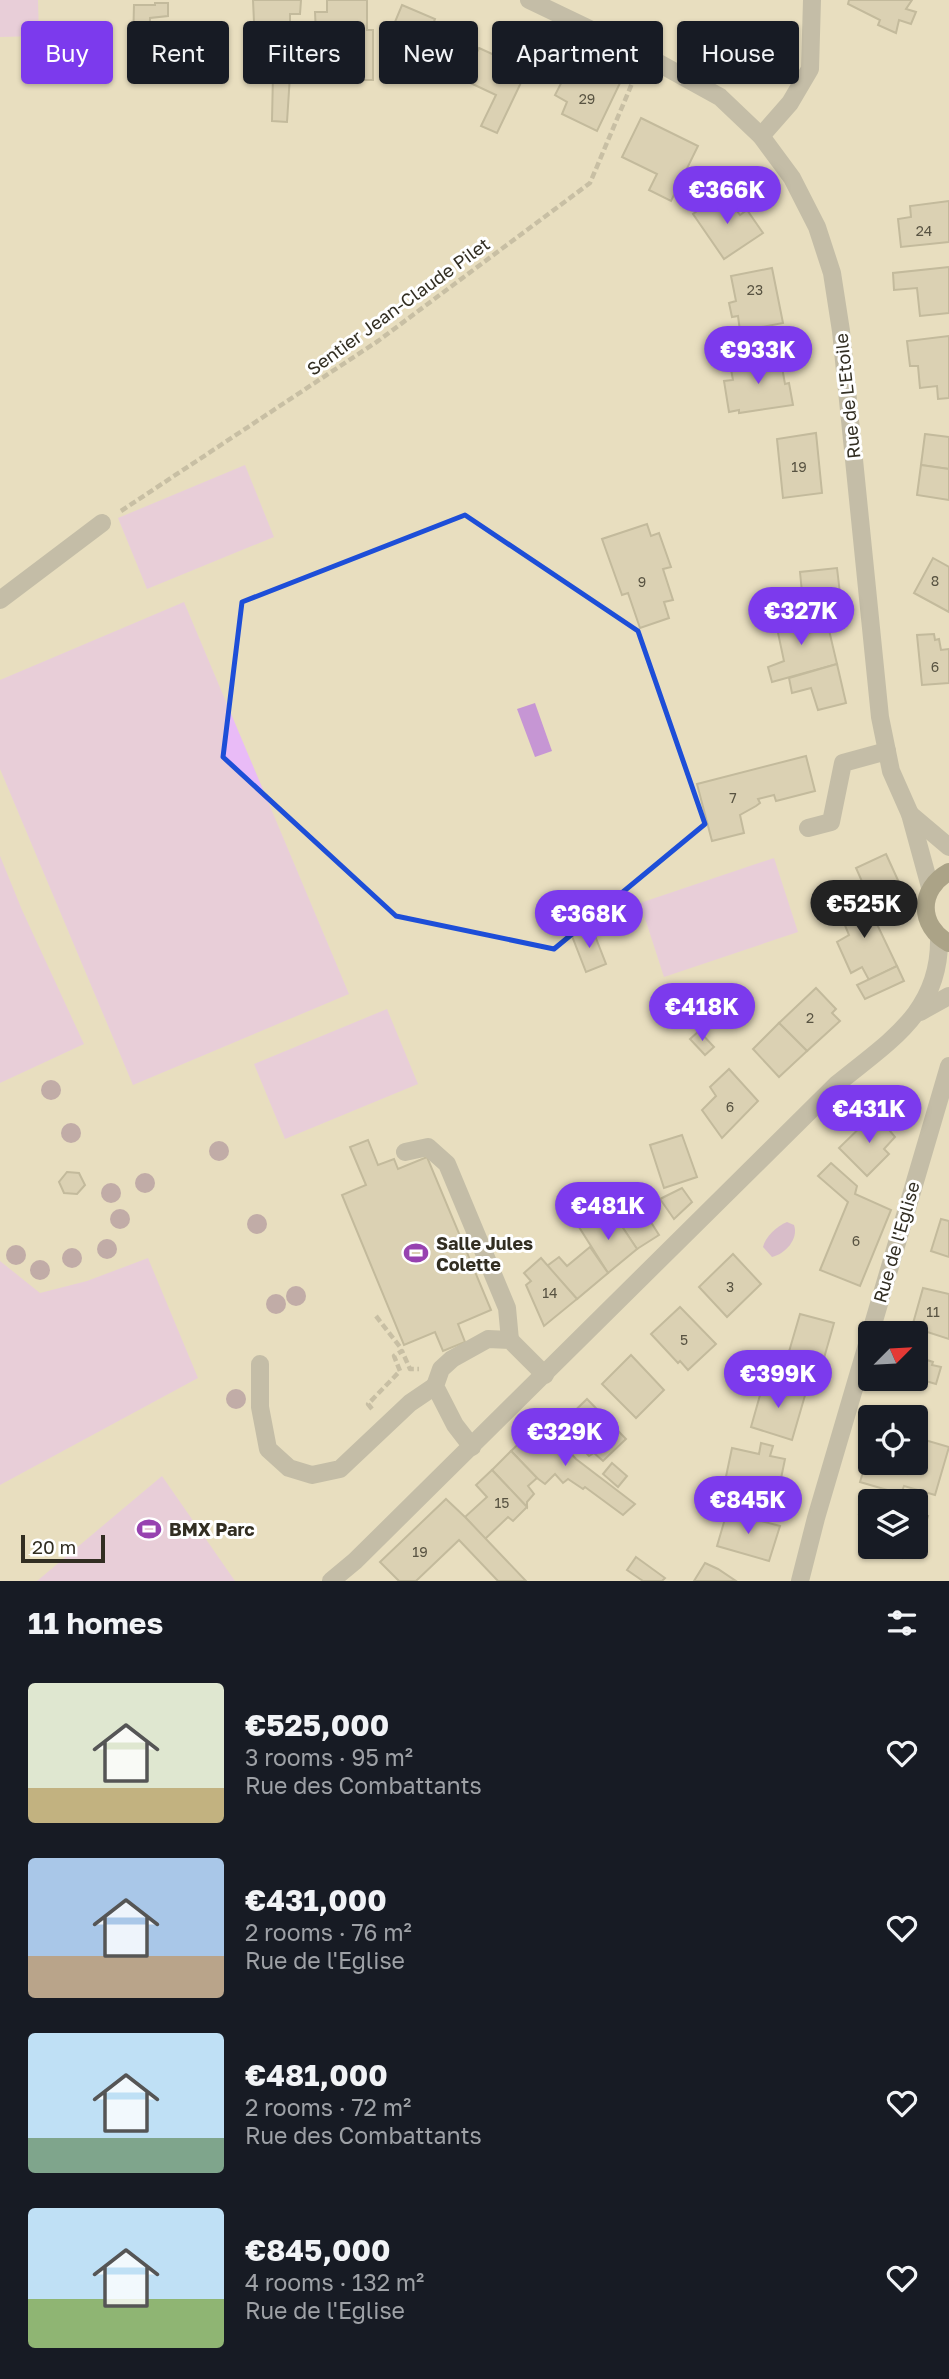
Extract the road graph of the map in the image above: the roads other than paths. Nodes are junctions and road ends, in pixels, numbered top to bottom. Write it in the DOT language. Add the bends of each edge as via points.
graph roads {
  1 [pos="529,0"];
  2 [pos="812,0"];
  3 [pos="761,136"];
  4 [pos="102,523"];
  5 [pos="0,600"];
  6 [pos="887,751"];
  7 [pos="910,814"];
  8 [pos="808,828"];
  9 [pos="949,848"];
  10 [pos="949,872"];
  11 [pos="930,887"];
  12 [pos="944,940"];
  13 [pos="949,996"];
  14 [pos="917,1014"];
  15 [pos="949,1066"];
  16 [pos="405,1152"];
  17 [pos="510,1340"];
  18 [pos="260,1364"];
  19 [pos="545,1375"];
  20 [pos="438,1378"];
  21 [pos="472,1447"];
  22 [pos="331,1581"];
  23 [pos="800,1581"];
  1 -- 3 [label="street, Rue de L'Etoile" via="720,97"];
  2 -- 3 [label="street" via="810,69 790,103"];
  3 -- 6 [label="street, Rue de L'Etoile" via="792,178 817,227 832,273"];
  4 -- 5 [label="street"];
  6 -- 7 [label="street, Rue de L'Etoile"];
  6 -- 8 [label="street" via="843,763 831,822"];
  7 -- 9 [label="street, Rue de L'Etoile"];
  7 -- 11 [label="street, Rue de L'Etoile"];
  10 -- 11 [label="main road"];
  11 -- 12 [label="main road" via="927,912 933,931"];
  12 -- 14 [label="street" via="932,987"];
  13 -- 14 [label="street"];
  14 -- 19 [label="street" via="836,1084"];
  15 -- 23 [label="street, Rue de l'Eglise"];
  16 -- 17 [label="street" via="428,1147 446,1164 507,1308"];
  17 -- 19 [label="street"];
  17 -- 20 [label="street" via="488,1339 452,1359"];
  18 -- 20 [label="street" via="260,1406 268,1449 289,1468 312,1475 340,1469"];
  19 -- 21 [label="street"];
  20 -- 21 [label="street" via="455,1425"];
  21 -- 22 [label="street"];
}
